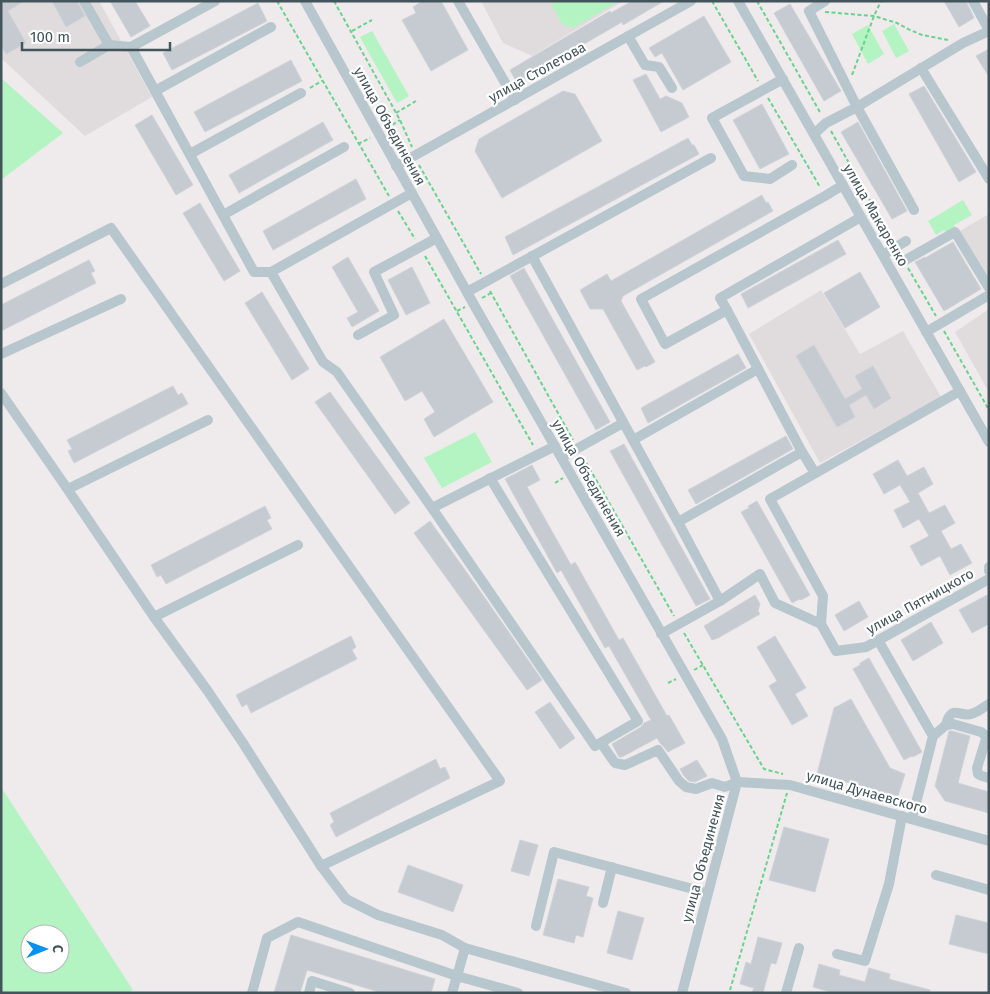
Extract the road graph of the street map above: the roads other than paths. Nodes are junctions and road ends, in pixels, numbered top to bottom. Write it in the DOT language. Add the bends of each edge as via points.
graph roads {
  1 [pos="84,1"];
  2 [pos="215,1"];
  3 [pos="305,1"];
  4 [pos="458,1"];
  5 [pos="691,1"];
  6 [pos="738,1"];
  7 [pos="826,1"];
  8 [pos="973,1"];
  9 [pos="271,27"];
  10 [pos="989,30"];
  11 [pos="628,36"];
  12 [pos="109,45"];
  13 [pos="131,47"];
  14 [pos="80,62"];
  15 [pos="922,68"];
  16 [pos="783,79"];
  17 [pos="672,88"];
  18 [pos="155,92"];
  19 [pos="301,93"];
  20 [pos="515,100"];
  21 [pos="858,107"];
  22 [pos="814,134"];
  23 [pos="344,146"];
  24 [pos="190,154"];
  25 [pos="711,158"];
  26 [pos="792,165"];
  27 [pos="396,166"];
  28 [pos="989,179"];
  29 [pos="842,185"];
  30 [pos="412,193"];
  31 [pos="914,210"];
  32 [pos="223,214"];
  33 [pos="861,217"];
  34 [pos="437,238"];
  35 [pos="906,241"];
  36 [pos="894,248"];
  37 [pos="882,255"];
  38 [pos="532,256"];
  39 [pos="271,272"];
  40 [pos="1,284"];
  41 [pos="989,288"];
  42 [pos="467,292"];
  43 [pos="989,295"];
  44 [pos="121,299"];
  45 [pos="727,310"];
  46 [pos="926,332"];
  47 [pos="358,335"];
  48 [pos="1,354"];
  49 [pos="758,369"];
  50 [pos="960,391"];
  51 [pos="1,393"];
  52 [pos="208,420"];
  53 [pos="623,422"];
  54 [pos="633,440"];
  55 [pos="989,442"];
  56 [pos="555,446"];
  57 [pos="802,452"];
  58 [pos="562,457"];
  59 [pos="815,473"];
  60 [pos="490,478"];
  61 [pos="68,490"];
  62 [pos="432,508"];
  63 [pos="678,522"];
  64 [pos="298,545"];
  65 [pos="989,567"];
  66 [pos="989,571"];
  67 [pos="989,580"];
  68 [pos="720,600"];
  69 [pos="154,617"];
  70 [pos="821,624"];
  71 [pos="661,634"];
  72 [pos="878,640"];
  73 [pos="989,704"];
  74 [pos="946,725"];
  75 [pos="933,736"];
  76 [pos="601,742"];
  77 [pos="989,778"];
  78 [pos="736,782"];
  79 [pos="907,818"];
  80 [pos="989,841"];
  81 [pos="321,866"];
  82 [pos="612,868"];
  83 [pos="936,875"];
  84 [pos="989,890"];
  85 [pos="708,893"];
  86 [pos="603,903"];
  87 [pos="536,926"];
  88 [pos="465,948"];
  89 [pos="799,948"];
  90 [pos="837,954"];
  91 [pos="457,976"];
  92 [pos="252,993"];
  93 [pos="309,993"];
  94 [pos="350,993"];
  95 [pos="452,993"];
  96 [pos="518,993"];
  97 [pos="626,993"];
  98 [pos="682,993"];
  99 [pos="786,993"];
  1 -- 12 [label="street"];
  2 -- 13 [label="street"];
  3 -- 27 [label="street, улица Объединения"];
  4 -- 20 [label="street"];
  5 -- 11 [label="street, улица Столетова"];
  6 -- 16 [label="street, улица Макаренко"];
  7 -- 21 [label="street" via="809,11"];
  8 -- 10 [label="street"];
  9 -- 18 [label="street"];
  10 -- 15 [label="street"];
  11 -- 17 [label="street" via="645,64 659,67"];
  11 -- 20 [label="street, улица Столетова"];
  12 -- 13 [label="street"];
  12 -- 14 [label="street"];
  13 -- 18 [label="street"];
  15 -- 21 [label="street"];
  15 -- 28 [label="street"];
  16 -- 22 [label="street, улица Макаренко"];
  16 -- 26 [label="street" via="712,118 744,176 770,179"];
  18 -- 24 [label="street"];
  19 -- 24 [label="street"];
  20 -- 27 [label="street, улица Столетова"];
  21 -- 22 [label="street" via="826,123"];
  21 -- 31 [label="street"];
  22 -- 29 [label="street, улица Макаренко"];
  23 -- 32 [label="street"];
  24 -- 32 [label="street"];
  25 -- 38 [label="street"];
  27 -- 30 [label="street, улица Объединения"];
  29 -- 33 [label="street, улица Макаренко"];
  29 -- 45 [label="street" via="641,299 665,344"];
  30 -- 34 [label="street, улица Объединения"];
  30 -- 39 [label="street"];
  32 -- 39 [label="street" via="254,272"];
  33 -- 37 [label="street, улица Макаренко"];
  33 -- 45 [label="street" via="720,298"];
  34 -- 42 [label="street, улица Объединения"];
  34 -- 47 [label="street" via="374,272 394,314"];
  35 -- 36 [label="street"];
  36 -- 37 [label="street"];
  36 -- 41 [label="street" via="900,262 904,261 955,232"];
  37 -- 46 [label="street, улица Макаренко"];
  38 -- 42 [label="street"];
  38 -- 53 [label="street"];
  39 -- 62 [label="street" via="323,362 338,372"];
  40 -- 81 [label="street" via="111,228 500,782"];
  42 -- 56 [label="street, улица Объединения"];
  43 -- 46 [label="street"];
  44 -- 48 [label="street"];
  45 -- 49 [label="street"];
  46 -- 50 [label="street, улица Макаренко"];
  49 -- 54 [label="street"];
  49 -- 57 [label="street"];
  50 -- 55 [label="street, улица Макаренко"];
  50 -- 59 [label="street"];
  51 -- 61 [label="street"];
  52 -- 61 [label="street"];
  53 -- 54 [label="street"];
  53 -- 58 [label="street"];
  54 -- 63 [label="street"];
  56 -- 58 [label="street, улица Объединения"];
  56 -- 60 [label="street"];
  57 -- 59 [label="street"];
  57 -- 63 [label="street"];
  58 -- 71 [label="street, улица Объединения"];
  59 -- 70 [label="street" via="770,499 823,596"];
  60 -- 62 [label="street"];
  60 -- 76 [label="street" via="638,721"];
  61 -- 69 [label="street"];
  62 -- 76 [label="street" via="595,746"];
  63 -- 68 [label="street"];
  64 -- 69 [label="street"];
  65 -- 66 [label="street, улица Пятницкого"];
  67 -- 72 [label="street, улица Пятницкого"];
  68 -- 70 [label="street" via="760,574 775,603"];
  68 -- 71 [label="street"];
  69 -- 81 [label="street" via="243,743"];
  70 -- 72 [label="street, улица Пятницкого" via="836,651 866,647"];
  71 -- 78 [label="street, улица Объединения" via="722,739"];
  72 -- 75 [label="street"];
  73 -- 74 [label="street" via="971,714 958,712 951,715"];
  74 -- 75 [label="street"];
  74 -- 77 [label="street" via="953,724 985,734 977,768 978,774"];
  75 -- 79 [label="street"];
  76 -- 78 [label="street, улица Дунаевского" via="615,763 626,765 658,750 686,787 696,789 712,783 725,787"];
  78 -- 79 [label="street, улица Дунаевского" via="790,785"];
  78 -- 85 [label="street, улица Объединения"];
  79 -- 80 [label="street, улица Дунаевского"];
  79 -- 90 [label="street" via="865,961"];
  81 -- 88 [label="street" via="346,899 378,916 442,935"];
  82 -- 85 [label="street"];
  82 -- 86 [label="street"];
  82 -- 87 [label="street" via="554,852"];
  83 -- 84 [label="street"];
  85 -- 98 [label="street, улица Объединения"];
  88 -- 91 [label="street"];
  88 -- 97 [label="street"];
  89 -- 99 [label="street"];
  91 -- 92 [label="street" via="298,922 267,938"];
  91 -- 95 [label="street"];
  91 -- 96 [label="street"];
  93 -- 94 [label="street" via="312,981"];
}
